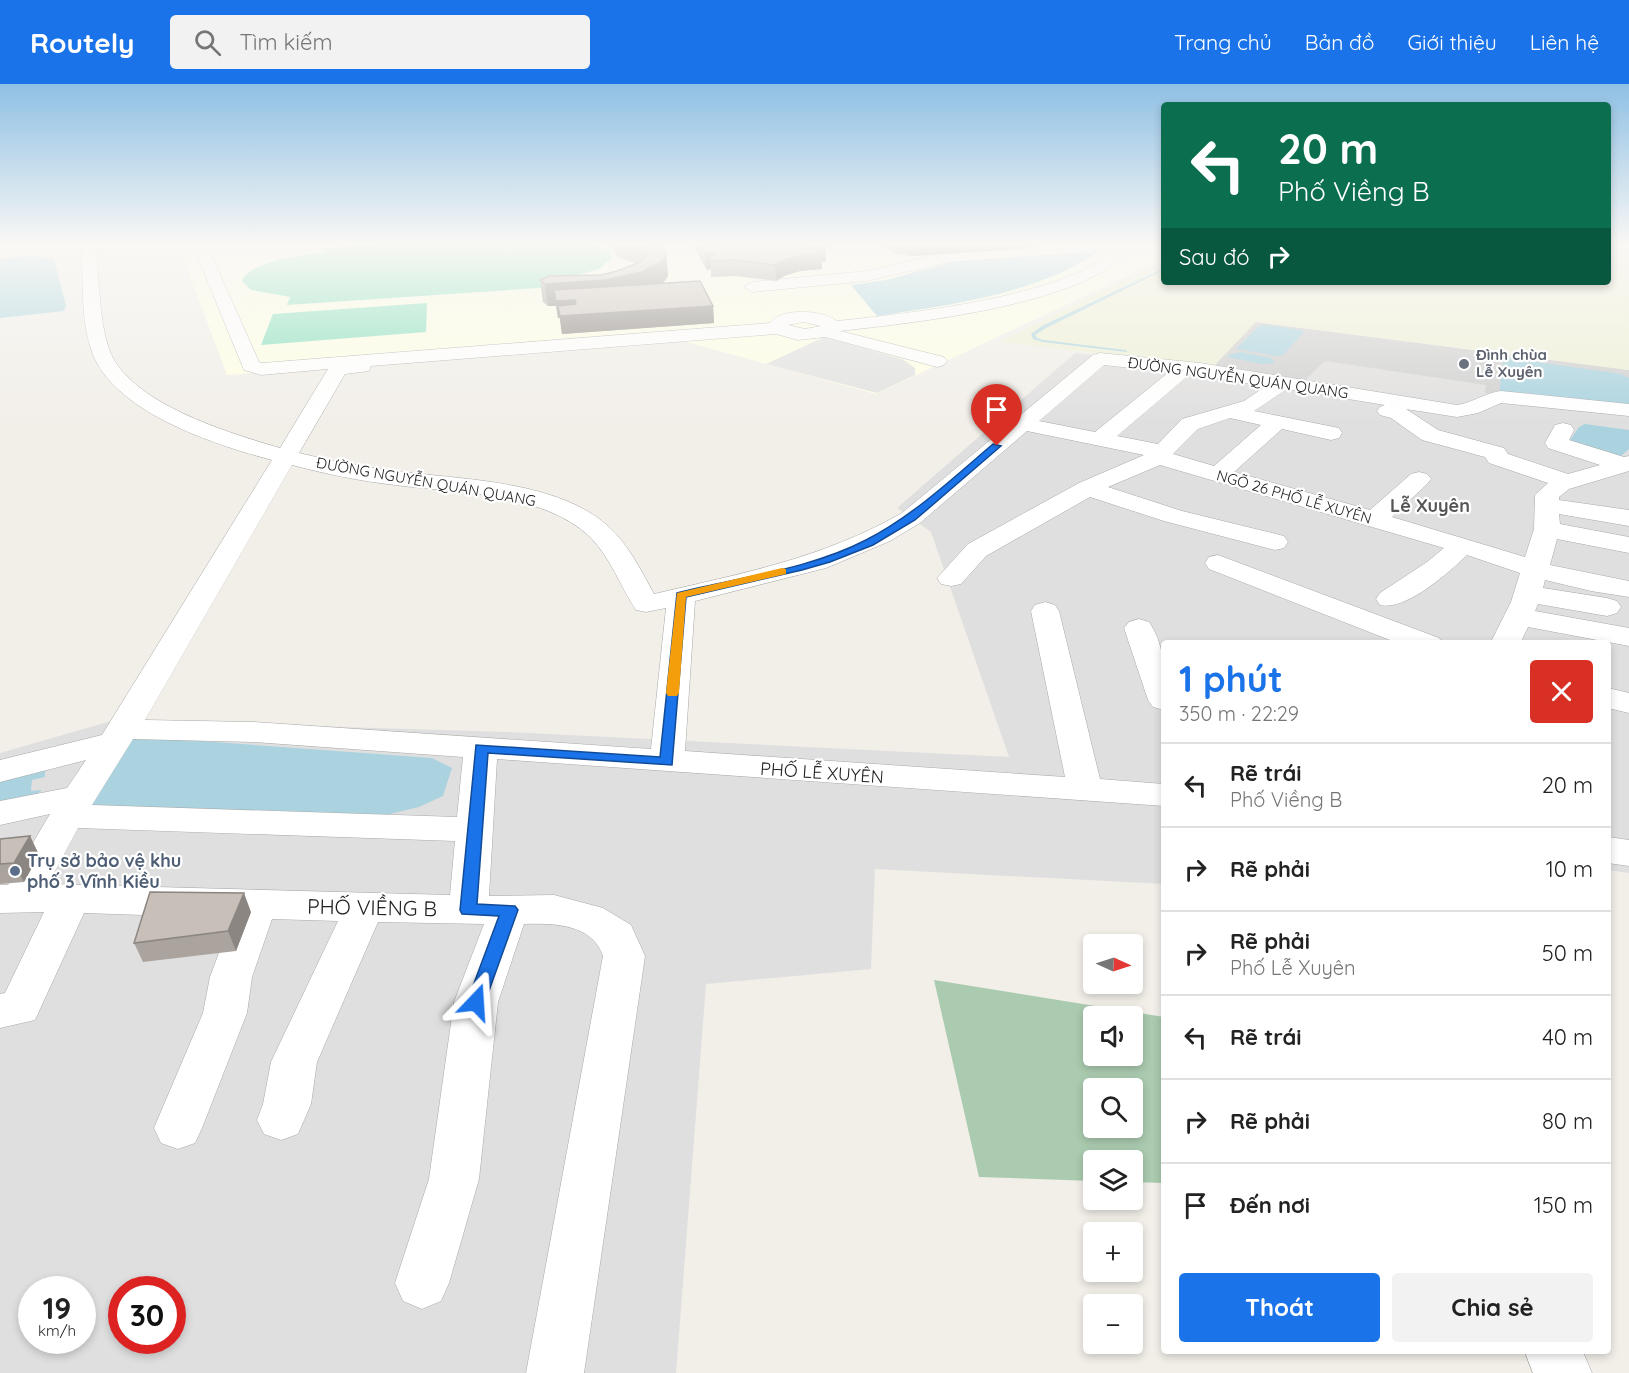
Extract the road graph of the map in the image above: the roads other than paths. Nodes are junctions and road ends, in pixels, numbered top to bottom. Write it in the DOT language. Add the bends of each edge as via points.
graph roads {
  1 [pos="95,304"];
  2 [pos="225,304"];
  3 [pos="767,304"];
  4 [pos="807,304"];
  5 [pos="986,304"];
  6 [pos="780,325"];
  7 [pos="824,326"];
  8 [pos="937,361"];
  9 [pos="363,367"];
  10 [pos="1185,368"];
  11 [pos="1320,368"];
  12 [pos="1354,376"];
  13 [pos="1290,384"];
  14 [pos="1487,399"];
  15 [pos="1629,410"];
  16 [pos="1230,412"];
  17 [pos="1519,412"];
  18 [pos="1345,419"];
  19 [pos="1277,422"];
  20 [pos="1023,424"];
  21 [pos="1629,426"];
  22 [pos="1563,430"];
  23 [pos="1101,438"];
  24 [pos="1160,454"];
  25 [pos="286,458"];
  26 [pos="1627,469"];
  27 [pos="1218,474"];
  28 [pos="1419,479"];
  29 [pos="1579,479"];
  30 [pos="1087,488"];
  31 [pos="1375,491"];
  32 [pos="1362,517"];
  33 [pos="1547,517"];
  34 [pos="1629,518"];
  35 [pos="1275,543"];
  36 [pos="1463,545"];
  37 [pos="1629,545"];
  38 [pos="1218,562"];
  39 [pos="951,578"];
  40 [pos="1629,589"];
  41 [pos="1526,594"];
  42 [pos="681,595"];
  43 [pos="1390,599"];
  44 [pos="1045,611"];
  45 [pos="1629,611"];
  46 [pos="1139,628"];
  47 [pos="1377,636"];
  48 [pos="1629,637"];
  49 [pos="1402,640"];
  50 [pos="1507,640"];
  51 [pos="1161,691"];
  52 [pos="1611,699"];
  53 [pos="1629,703"];
  54 [pos="117,736"];
  55 [pos="481,748"];
  56 [pos="667,762"];
  57 [pos="0,771"];
  58 [pos="1085,790"];
  59 [pos="1161,795"];
  60 [pos="73,806"];
  61 [pos="0,813"];
  62 [pos="475,830"];
  63 [pos="1611,850"];
  64 [pos="1629,853"];
  65 [pos="10,898"];
  66 [pos="71,898"];
  67 [pos="257,905"];
  68 [pos="364,907"];
  69 [pos="489,910"];
  70 [pos="0,1011"];
  71 [pos="281,1120"];
  72 [pos="178,1128"];
  73 [pos="422,1283"];
  74 [pos="1554,1354"];
  75 [pos="555,1373"];
  76 [pos="1563,1373"];
  1 -- 25 [label="street, ĐƯỜNG NGUYỄN QUÁN QUANG" via="104,361 136,394 194,426"];
  2 -- 6 [label="street" via="255,368"];
  3 -- 6 [label="street"];
  4 -- 7 [label="street"];
  5 -- 7 [label="street"];
  6 -- 7 [label="street" via="795,333"];
  7 -- 8 [label="street"];
  9 -- 25 [label="street" via="338,369"];
  10 -- 13 [label="street, ĐƯỜNG NGUYỄN QUÁN QUANG"];
  10 -- 20 [label="street, ĐƯỜNG NGUYỄN QUÁN QUANG" via="1100,359"];
  10 -- 23 [label="street"];
  11 -- 13 [label="street"];
  12 -- 14 [label="street"];
  13 -- 16 [label="street"];
  13 -- 18 [label="street, ĐƯỜNG NGUYỄN QUÁN QUANG"];
  14 -- 15 [label="street, ĐƯỜNG NGUYỄN QUÁN QUANG" via="1501,397"];
  14 -- 18 [label="street, ĐƯỜNG NGUYỄN QUÁN QUANG" via="1478,408 1457,411"];
  16 -- 19 [label="street"];
  16 -- 24 [label="street" via="1190,424"];
  17 -- 21 [label="street"];
  18 -- 19 [label="street"];
  18 -- 29 [label="street" via="1398,413 1403,421 1425,428 1431,435 1496,453 1497,458"];
  19 -- 27 [label="street"];
  20 -- 23 [label="street, NGÕ 26 PHỐ LỄ XUYÊN"];
  20 -- 42 [label="street, ĐƯỜNG NGUYỄN QUÁN QUANG" via="884,536 826,560"];
  22 -- 26 [label="street" via="1556,443"];
  23 -- 24 [label="street, NGÕ 26 PHỐ LỄ XUYÊN"];
  24 -- 27 [label="street, NGÕ 26 PHỐ LỄ XUYÊN"];
  24 -- 30 [label="street"];
  25 -- 42 [label="street, ĐƯỜNG NGUYỄN QUÁN QUANG" via="505,493 552,505 599,532 646,604"];
  25 -- 54 [label="street"];
  26 -- 29 [label="street"];
  27 -- 32 [label="street, NGÕ 26 PHỐ LỄ XUYÊN"];
  28 -- 32 [label="street"];
  29 -- 33 [label="street" via="1547,495"];
  30 -- 35 [label="street"];
  30 -- 39 [label="street" via="977,550"];
  31 -- 32 [label="street"];
  32 -- 36 [label="street, NGÕ 26 PHỐ LỄ XUYÊN"];
  33 -- 34 [label="street"];
  33 -- 37 [label="street"];
  33 -- 41 [label="street"];
  36 -- 41 [label="street, NGÕ 26 PHỐ LỄ XUYÊN"];
  36 -- 43 [label="street" via="1437,568"];
  38 -- 47 [label="street"];
  40 -- 41 [label="street"];
  41 -- 45 [label="street"];
  41 -- 48 [label="street"];
  41 -- 50 [label="street"];
  42 -- 56 [label="street"];
  44 -- 58 [label="street"];
  46 -- 51 [label="street"];
  47 -- 49 [label="street"];
  52 -- 53 [label="street"];
  54 -- 55 [label="street, PHỐ LỄ XUYÊN" via="254,732"];
  54 -- 57 [label="street, PHỐ LỄ XUYÊN"];
  54 -- 60 [label="street"];
  55 -- 56 [label="street, PHỐ LỄ XUYÊN"];
  55 -- 62 [label="street"];
  56 -- 58 [label="street, PHỐ LỄ XUYÊN"];
  58 -- 59 [label="street, PHỐ LỄ XUYÊN"];
  60 -- 61 [label="street"];
  60 -- 62 [label="street"];
  60 -- 65 [label="street"];
  62 -- 69 [label="street"];
  63 -- 64 [label="street"];
  65 -- 66 [label="street, PHỐ VIỀNG B"];
  66 -- 67 [label="street, PHỐ VIỀNG B"];
  66 -- 70 [label="street" via="20,1008"];
  67 -- 68 [label="street, PHỐ VIỀNG B"];
  67 -- 72 [label="street" via="231,977 225,1013"];
  68 -- 69 [label="street, PHỐ VIỀNG B"];
  68 -- 71 [label="street" via="294,1062"];
  69 -- 73 [label="street" via="454,1179"];
  69 -- 75 [label="street, PHỐ VIỀNG B" via="554,909 590,918 618,936 624,956"];
  74 -- 76 [label="street"];
}
